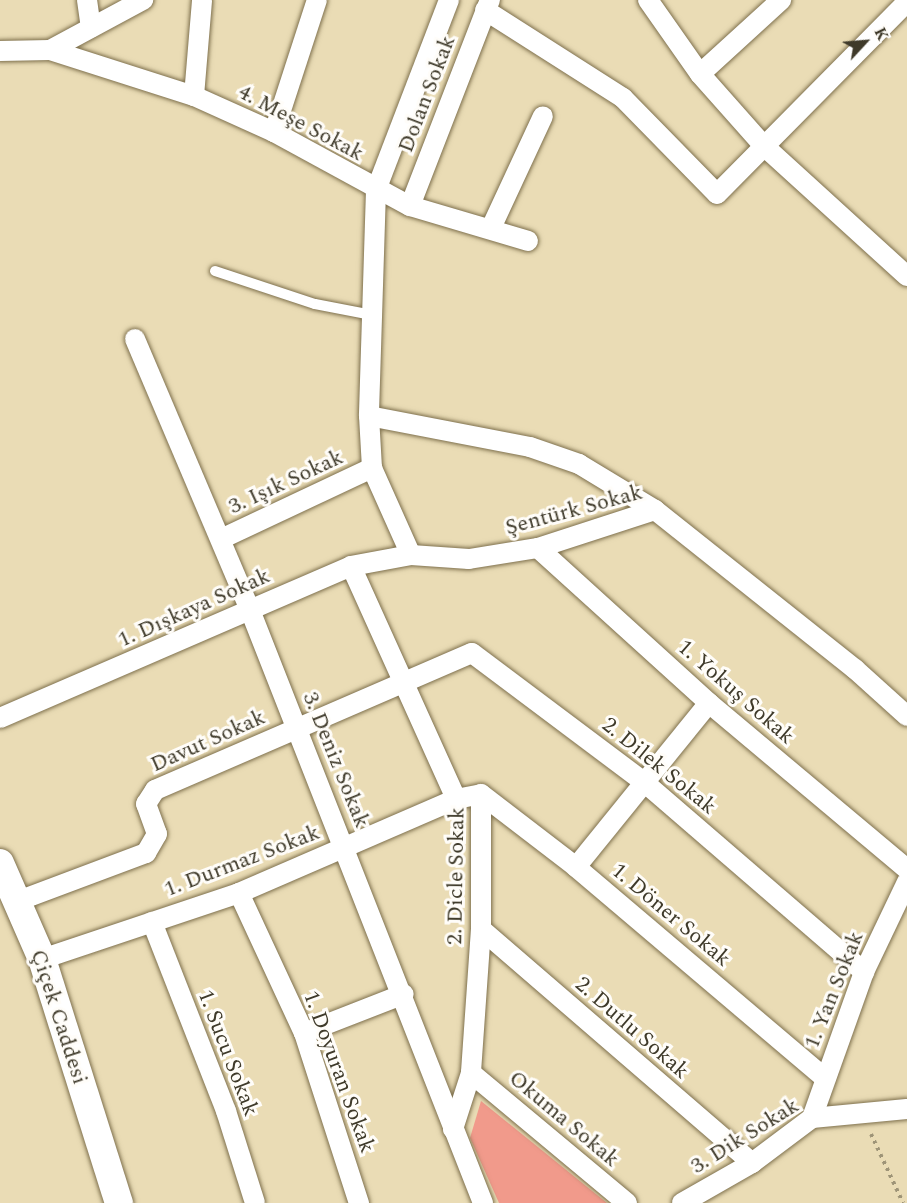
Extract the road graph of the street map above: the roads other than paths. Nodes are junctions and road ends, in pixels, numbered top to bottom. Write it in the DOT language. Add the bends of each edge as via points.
graph roads {
  1 [pos="87,0"];
  2 [pos="143,0"];
  3 [pos="202,0"];
  4 [pos="317,0"];
  5 [pos="449,0"];
  6 [pos="648,0"];
  7 [pos="781,0"];
  8 [pos="906,3"];
  9 [pos="488,5"];
  10 [pos="91,28"];
  11 [pos="50,50"];
  12 [pos="0,51"];
  13 [pos="700,74"];
  14 [pos="194,96"];
  15 [pos="543,116"];
  16 [pos="274,132"];
  17 [pos="764,146"];
  18 [pos="376,190"];
  19 [pos="410,206"];
  20 [pos="491,228"];
  21 [pos="528,241"];
  22 [pos="215,271"];
  23 [pos="907,276"];
  24 [pos="372,315"];
  25 [pos="135,339"];
  26 [pos="369,416"];
  27 [pos="372,468"];
  28 [pos="655,510"];
  29 [pos="220,539"];
  30 [pos="538,548"];
  31 [pos="411,555"];
  32 [pos="351,566"];
  33 [pos="250,610"];
  34 [pos="404,680"];
  35 [pos="709,703"];
  36 [pos="907,716"];
  37 [pos="0,718"];
  38 [pos="297,728"];
  39 [pos="644,782"];
  40 [pos="481,795"];
  41 [pos="456,799"];
  42 [pos="345,846"];
  43 [pos="0,863"];
  44 [pos="576,867"];
  45 [pos="907,869"];
  46 [pos="907,882"];
  47 [pos="239,893"];
  48 [pos="18,901"];
  49 [pos="152,922"];
  50 [pos="481,929"];
  51 [pos="42,959"];
  52 [pos="864,972"];
  53 [pos="404,994"];
  54 [pos="304,1033"];
  55 [pos="471,1073"];
  56 [pos="825,1078"];
  57 [pos="907,1110"];
  58 [pos="812,1118"];
  59 [pos="453,1129"];
  60 [pos="752,1163"];
  61 [pos="110,1174"];
  62 [pos="115,1203"];
  63 [pos="119,1203"];
  64 [pos="255,1203"];
  65 [pos="359,1203"];
  66 [pos="483,1203"];
  67 [pos="627,1203"];
  68 [pos="682,1203"];
  1 -- 10 [label="street"];
  2 -- 10 [label="street"];
  3 -- 14 [label="street"];
  4 -- 16 [label="street"];
  5 -- 18 [label="street"];
  6 -- 13 [label="street"];
  7 -- 13 [label="street"];
  8 -- 17 [label="street"];
  9 -- 17 [label="street" via="623,98 717,194"];
  9 -- 19 [label="street, Dolan Sokak"];
  10 -- 11 [label="street"];
  11 -- 12 [label="street"];
  11 -- 14 [label="street, 4. Meşe Sokak"];
  13 -- 17 [label="street"];
  14 -- 16 [label="street, 4. Meşe Sokak"];
  15 -- 20 [label="street"];
  16 -- 18 [label="street, 4. Meşe Sokak"];
  17 -- 23 [label="street"];
  18 -- 19 [label="street, 4. Meşe Sokak"];
  18 -- 24 [label="street"];
  19 -- 20 [label="street, 4. Meşe Sokak"];
  20 -- 21 [label="street, 4. Meşe Sokak"];
  22 -- 24 [label="lane" via="315,304"];
  24 -- 26 [label="street"];
  25 -- 29 [label="street, 3. Deniz Sokak"];
  26 -- 27 [label="street"];
  26 -- 28 [label="street" via="530,447 579,464"];
  27 -- 29 [label="street, 3. Işık Sokak"];
  27 -- 31 [label="street"];
  28 -- 30 [label="street, Şentürk Sokak"];
  28 -- 36 [label="street, Şentürk Sokak" via="855,669"];
  29 -- 33 [label="street, 3. Deniz Sokak"];
  30 -- 31 [label="street, Şentürk Sokak" via="469,559"];
  30 -- 35 [label="street, 1. Yokuş Sokak"];
  31 -- 32 [label="street, 1. Dışkaya Sokak"];
  32 -- 33 [label="street, 1. Dışkaya Sokak"];
  32 -- 34 [label="street, 2. Dicle Sokak"];
  33 -- 37 [label="street, 1. Dışkaya Sokak"];
  33 -- 38 [label="street, 3. Deniz Sokak"];
  34 -- 38 [label="street, Davut Sokak"];
  34 -- 39 [label="street, 2. Dilek Sokak" via="472,653"];
  34 -- 41 [label="street, 2. Dicle Sokak"];
  35 -- 39 [label="street"];
  35 -- 45 [label="street, 1. Yokuş Sokak"];
  38 -- 42 [label="street, 3. Deniz Sokak"];
  38 -- 48 [label="street, Davut Sokak" via="154,790 146,804 157,834 146,852"];
  39 -- 44 [label="street"];
  39 -- 52 [label="street, 2. Dilek Sokak"];
  40 -- 41 [label="street, 2. Dicle Sokak"];
  40 -- 44 [label="street, 1. Döner Sokak"];
  40 -- 50 [label="street, 2. Dicle Sokak"];
  41 -- 42 [label="street, 1. Durmaz Sokak"];
  42 -- 47 [label="street, 1. Durmaz Sokak"];
  42 -- 53 [label="street, 3. Deniz Sokak"];
  43 -- 48 [label="main road, Çiçek Caddesi"];
  44 -- 56 [label="street, 1. Döner Sokak"];
  46 -- 52 [label="street, 1. Yan Sokak"];
  47 -- 49 [label="street, 1. Durmaz Sokak"];
  47 -- 54 [label="street, 1. Doyuran Sokak"];
  48 -- 51 [label="main road, Çiçek Caddesi"];
  49 -- 51 [label="street, 1. Durmaz Sokak"];
  49 -- 64 [label="street, 1. Sucu Sokak" via="226,1111"];
  50 -- 55 [label="street, 2. Dicle Sokak"];
  50 -- 60 [label="street, 2. Dutlu Sokak"];
  51 -- 61 [label="main road, Çiçek Caddesi"];
  52 -- 56 [label="street, 1. Yan Sokak"];
  53 -- 54 [label="street"];
  53 -- 59 [label="street, 3. Deniz Sokak"];
  54 -- 65 [label="street, 1. Doyuran Sokak"];
  55 -- 59 [label="street, 2. Dicle Sokak"];
  55 -- 67 [label="street, Okuma Sokak"];
  56 -- 58 [label="street, 1. Yan Sokak"];
  57 -- 58 [label="street, 3. Dik Sokak"];
  58 -- 60 [label="street, 3. Dik Sokak"];
  59 -- 66 [label="street, 3. Deniz Sokak"];
  60 -- 68 [label="street, 3. Dik Sokak"];
  61 -- 62 [label="main road, Çiçek Caddesi"];
  61 -- 63 [label="main road, Çiçek Caddesi"];
}
